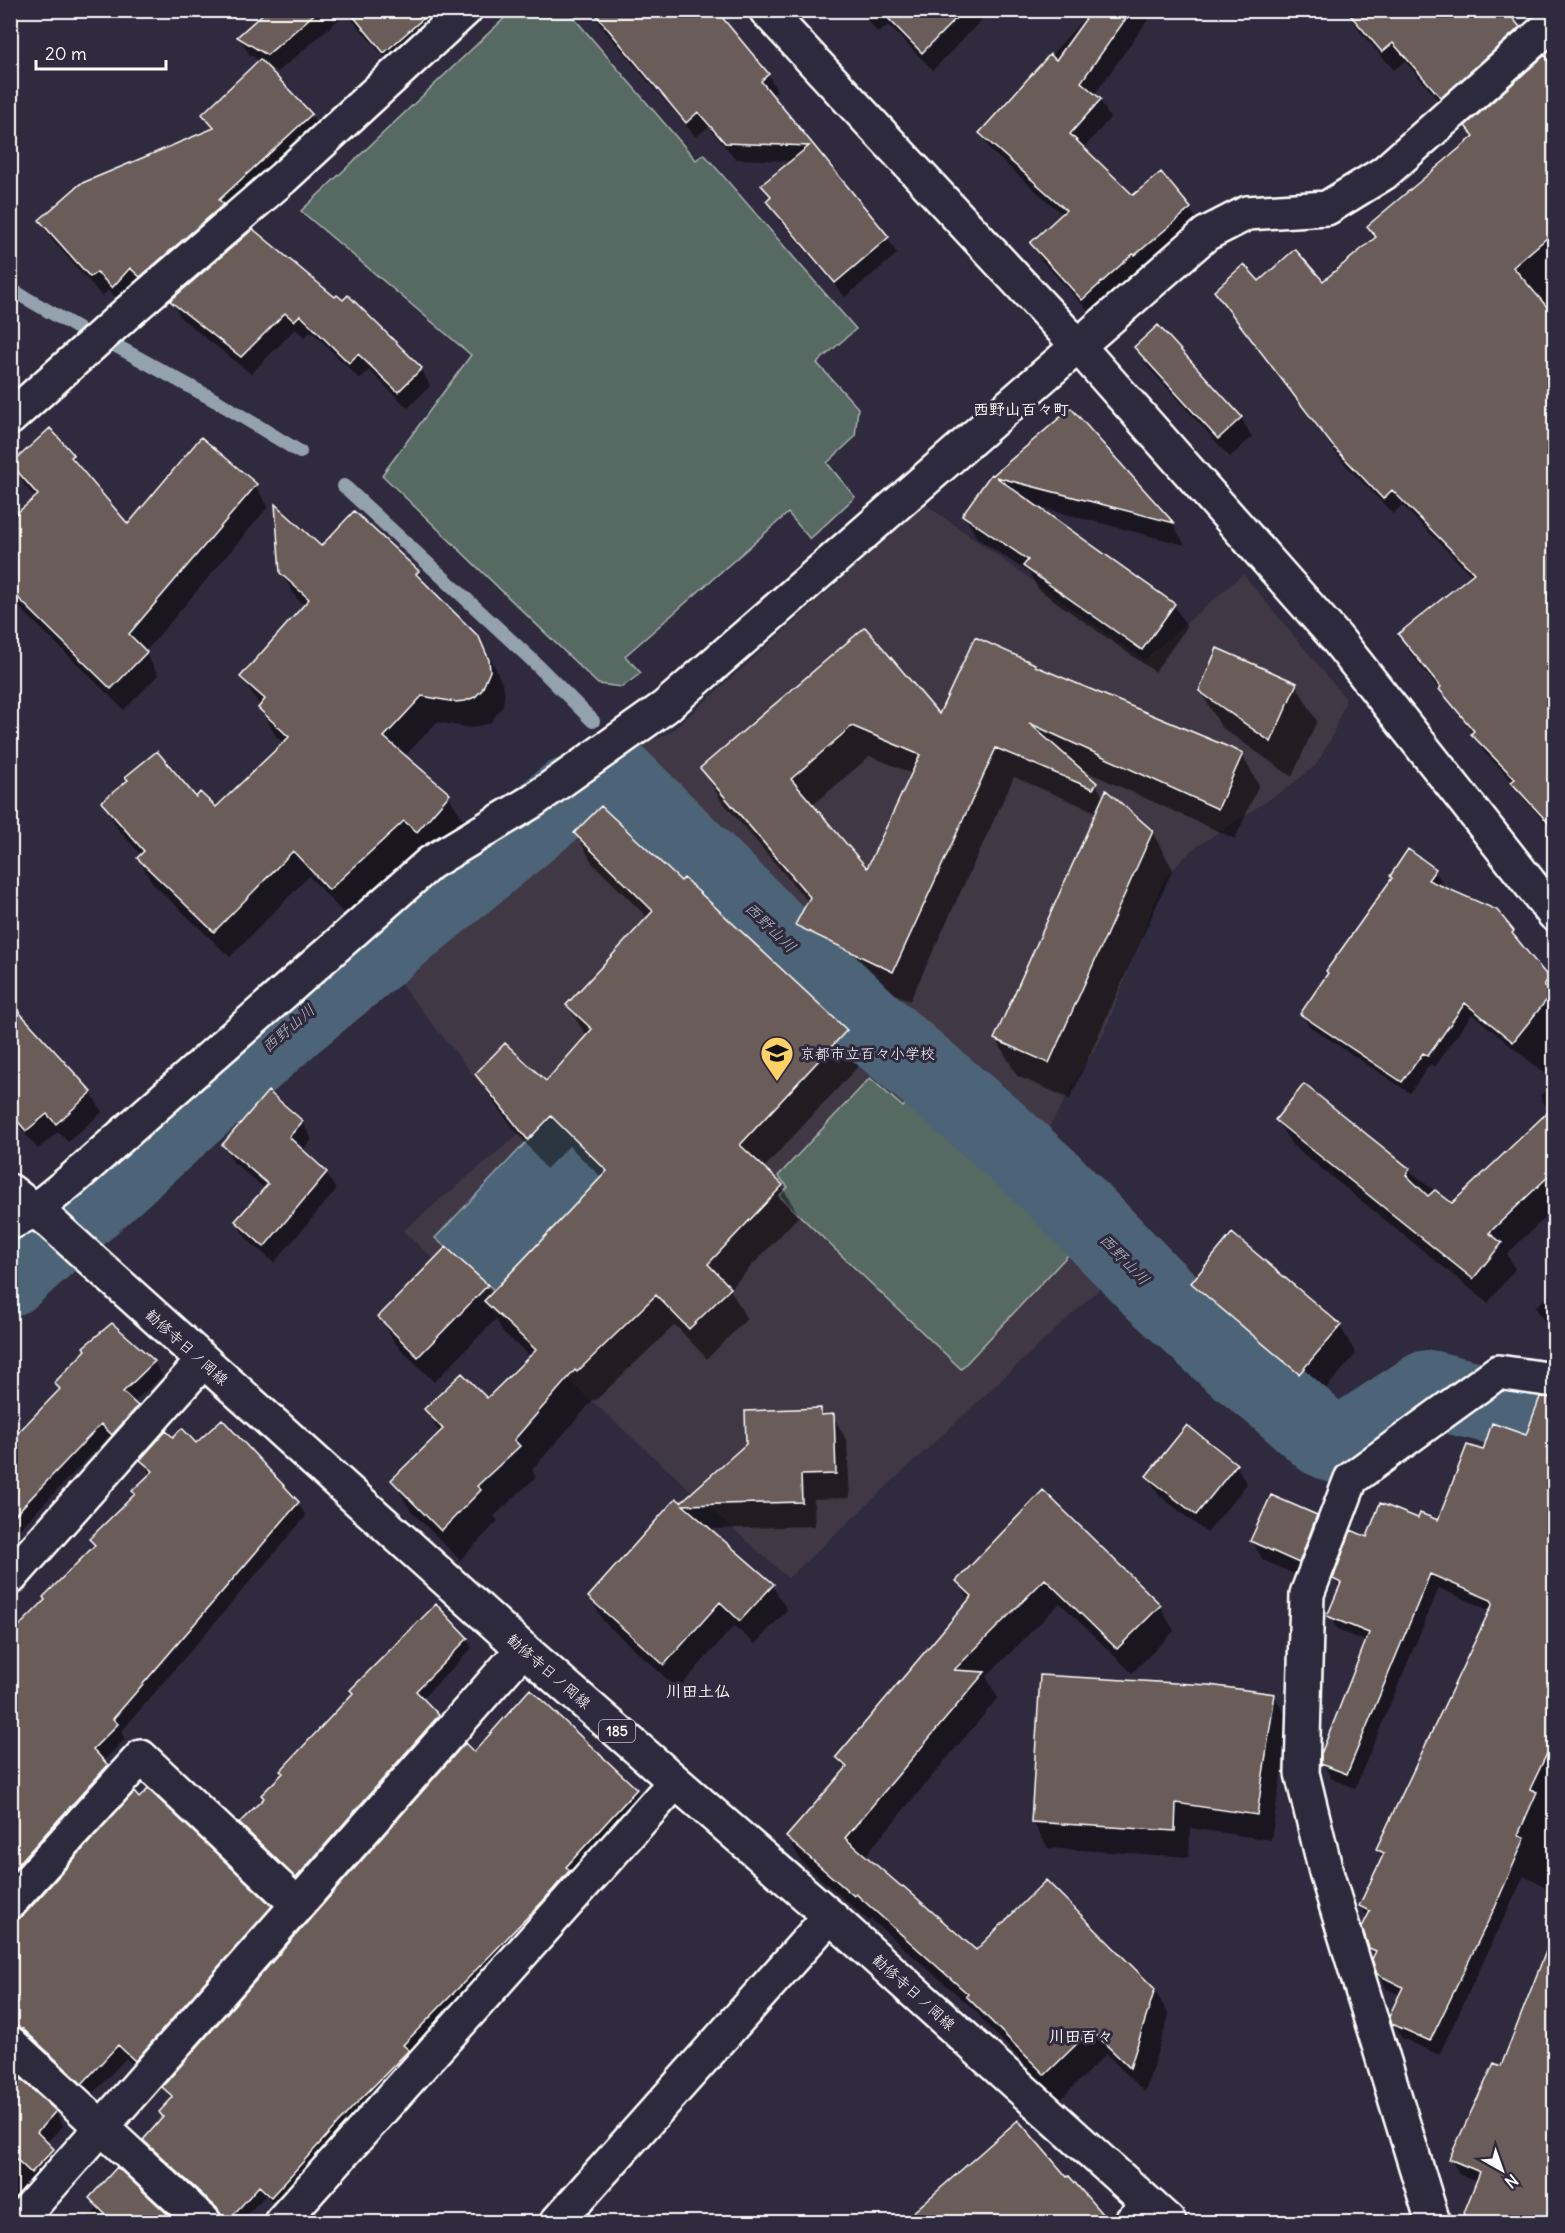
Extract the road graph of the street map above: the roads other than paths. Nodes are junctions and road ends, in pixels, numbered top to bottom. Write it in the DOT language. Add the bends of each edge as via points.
graph roads {
  1 [pos="465,10"];
  2 [pos="766,10"];
  3 [pos="1554,22"];
  4 [pos="1078,346"];
  5 [pos="10,418"];
  6 [pos="1554,914"];
  7 [pos="35,1217"];
  8 [pos="203,1361"];
  9 [pos="1554,1380"];
  10 [pos="10,1578"];
  11 [pos="523,1648"];
  12 [pos="675,1782"];
  13 [pos="10,1902"];
  14 [pos="297,1905"];
  15 [pos="830,1916"];
  16 [pos="10,2043"];
  17 [pos="103,2128"];
  18 [pos="1150,2217"];
  19 [pos="18,2223"];
  20 [pos="204,2223"];
  21 [pos="281,2223"];
  22 [pos="557,2223"];
  23 [pos="1432,2223"];
  1 -- 5 [label="street" via="283,178"];
  2 -- 4 [label="street"];
  3 -- 4 [label="street" via="1384,173 1327,208 1246,213 1206,234"];
  4 -- 6 [label="street" via="1337,639"];
  4 -- 7 [label="street" via="665,707 531,802 430,863"];
  7 -- 8 [label="street, 勧修寺日ノ岡線 / 185"];
  8 -- 10 [label="street"];
  8 -- 11 [label="street, 勧修寺日ノ岡線 / 185"];
  9 -- 23 [label="street" via="1498,1372 1351,1479 1307,1594 1302,1773 1326,1872"];
  11 -- 12 [label="street, 勧修寺日ノ岡線 / 185"];
  11 -- 14 [label="street"];
  12 -- 15 [label="street, 勧修寺日ノ岡線 / 185"];
  12 -- 21 [label="street"];
  13 -- 14 [label="street" via="141,1757"];
  14 -- 17 [label="street"];
  15 -- 18 [label="street, 勧修寺日ノ岡線 / 185"];
  15 -- 22 [label="street"];
  16 -- 17 [label="street"];
  17 -- 19 [label="street"];
  17 -- 20 [label="street"];
}
